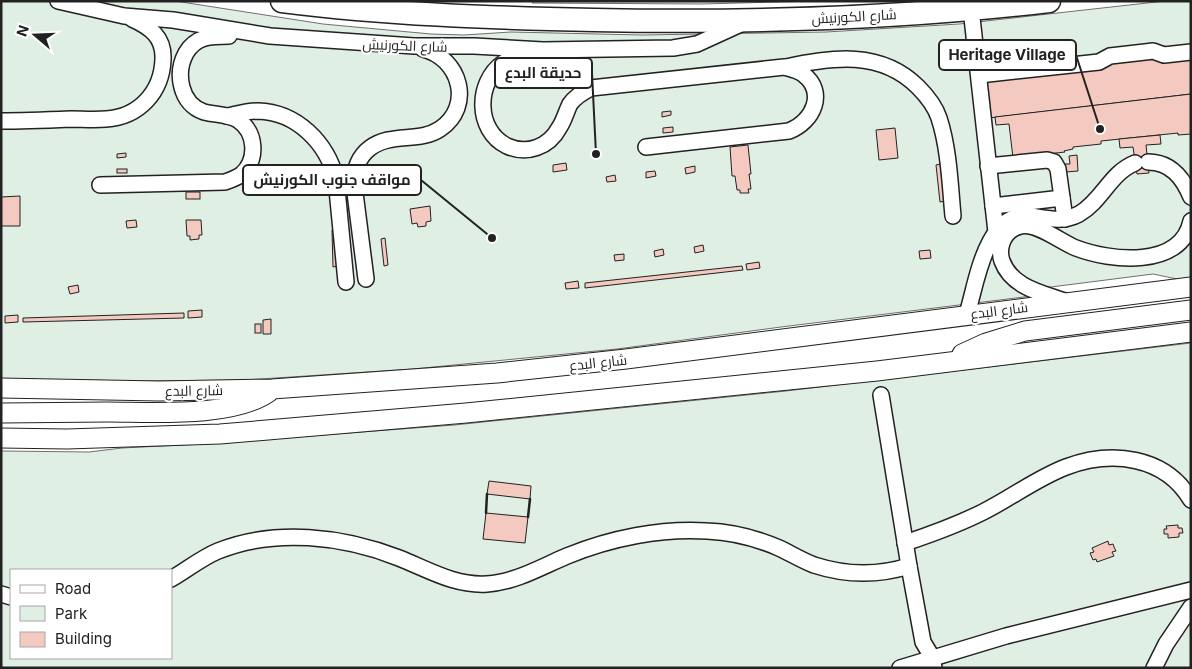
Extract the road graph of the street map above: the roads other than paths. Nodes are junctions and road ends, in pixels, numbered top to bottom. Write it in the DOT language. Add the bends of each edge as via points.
graph roads {
  1 [pos="58,1"];
  2 [pos="282,1"];
  3 [pos="1049,1"];
  4 [pos="971,9"];
  5 [pos="124,16"];
  6 [pos="749,21"];
  7 [pos="270,36"];
  8 [pos="414,46"];
  9 [pos="543,50"];
  10 [pos="1191,52"];
  11 [pos="784,67"];
  12 [pos="979,75"];
  13 [pos="227,116"];
  14 [pos="1,121"];
  15 [pos="646,147"];
  16 [pos="993,166"];
  17 [pos="100,185"];
  18 [pos="1191,197"];
  19 [pos="1062,198"];
  20 [pos="997,205"];
  21 [pos="953,216"];
  22 [pos="1065,219"];
  23 [pos="1191,221"];
  24 [pos="996,232"];
  25 [pos="366,279"];
  26 [pos="346,282"];
  27 [pos="1191,287"];
  28 [pos="1067,302"];
  29 [pos="1191,310"];
  30 [pos="968,314"];
  31 [pos="1191,332"];
  32 [pos="948,362"];
  33 [pos="1,388"];
  34 [pos="272,389"];
  35 [pos="881,395"];
  36 [pos="1,413"];
  37 [pos="1,438"];
  38 [pos="1191,500"];
  39 [pos="905,543"];
  40 [pos="909,566"];
  41 [pos="172,578"];
  42 [pos="1191,590"];
  43 [pos="1191,607"];
  44 [pos="933,662"];
  45 [pos="900,668"];
  46 [pos="1154,668"];
  1 -- 5 [label="street, شارع الكورنيش"];
  2 -- 6 [label="highway, شارع الكورنيش" via="388,12 545,19"];
  3 -- 4 [label="highway, شارع الكورنيش"];
  4 -- 6 [label="highway, شارع الكورنيش"];
  4 -- 12 [label="street"];
  5 -- 7 [label="street, شارع الكورنيش" via="173,20"];
  5 -- 14 [label="street" via="148,27 161,42 163,67 146,103 128,114 106,119"];
  6 -- 9 [label="street, شارع الكورنيش" via="697,44 673,48"];
  7 -- 8 [label="street, شارع الكورنيش"];
  7 -- 13 [label="street" via="203,37 183,58 180,77 186,95 202,111"];
  8 -- 9 [label="street, شارع الكورنيش"];
  8 -- 25 [label="street" via="433,51 446,61 459,83 459,98 452,115 441,128 425,136 380,141 360,158 354,185"];
  9 -- 11 [label="street" via="504,62 488,79 483,108 486,125 497,139 513,148 532,149 549,141 571,103 591,88"];
  10 -- 12 [label="street" via="1162,54 1153,51 1110,56 1099,62"];
  11 -- 15 [label="street" via="802,74 814,90 812,112 797,128"];
  11 -- 21 [label="street" via="820,60 864,59 886,65 912,81 939,116"];
  12 -- 16 [label="street"];
  13 -- 17 [label="street" via="246,127 253,146 249,166 236,179 208,184"];
  13 -- 26 [label="street" via="259,111 280,115 302,126 320,143 336,179"];
  16 -- 19 [label="street" via="1051,160 1058,169"];
  16 -- 20 [label="street"];
  18 -- 22 [label="street" via="1176,172 1162,164 1142,163 1121,171 1087,209"];
  19 -- 20 [label="street"];
  19 -- 22 [label="street"];
  20 -- 24 [label="street"];
  22 -- 24 [label="street" via="1022,216 1003,224"];
  23 -- 28 [label="street" via="1182,240 1170,250 1147,257 1103,255 1077,248 1032,226 1012,229 1000,246 1005,268 1028,288"];
  24 -- 30 [label="street"];
  27 -- 28 [label="main road, شارع البدع"];
  28 -- 30 [label="main road, شارع البدع"];
  29 -- 32 [label="main road" via="1025,331 986,343"];
  30 -- 34 [label="main road, شارع البدع" via="626,359"];
  31 -- 32 [label="main road"];
  32 -- 37 [label="main road" via="466,413 229,433"];
  33 -- 34 [label="main road, شارع البدع"];
  34 -- 36 [label="main road" via="260,398 238,406 183,412"];
  35 -- 39 [label="street"];
  38 -- 39 [label="street" via="1176,480 1148,464 1123,458 1095,460 1055,471 984,512"];
  39 -- 40 [label="street"];
  40 -- 41 [label="street" via="874,573 835,570 812,564 753,539 724,532 691,530 606,543 499,583 478,584 443,578 369,549 288,537 252,541 218,551"];
  40 -- 44 [label="street" via="923,642"];
  42 -- 44 [label="street" via="1006,636"];
  43 -- 46 [label="street"];
  44 -- 45 [label="street"];
}
